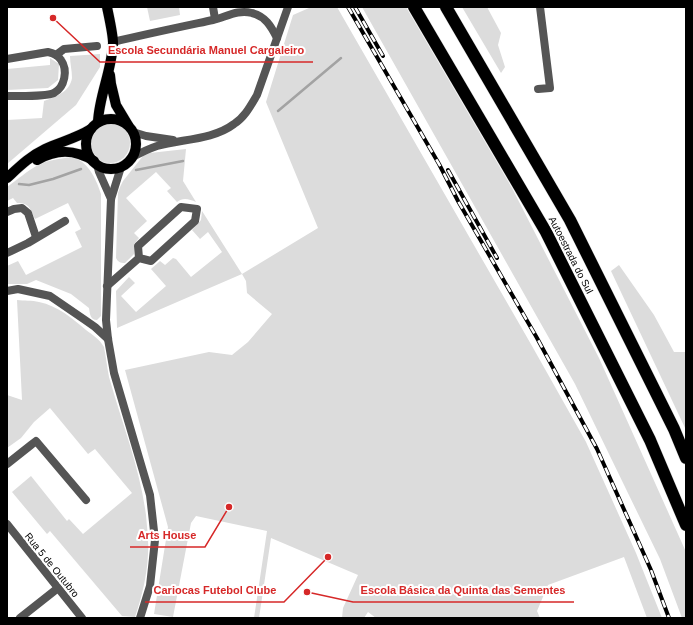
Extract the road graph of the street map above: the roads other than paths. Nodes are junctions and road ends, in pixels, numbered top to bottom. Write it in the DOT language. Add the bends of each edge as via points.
graph roads {
  1 [pos="107,7"];
  2 [pos="213,7"];
  3 [pos="288,7"];
  4 [pos="414,7"];
  5 [pos="446,7"];
  6 [pos="540,7"];
  7 [pos="216,19"];
  8 [pos="277,38"];
  9 [pos="113,42"];
  10 [pos="97,46"];
  11 [pos="56,55"];
  12 [pos="7,59"];
  13 [pos="109,70"];
  14 [pos="538,89"];
  15 [pos="7,96"];
  16 [pos="95,126"];
  17 [pos="130,128"];
  18 [pos="179,141"];
  19 [pos="132,158"];
  20 [pos="95,162"];
  21 [pos="121,167"];
  22 [pos="7,178"];
  23 [pos="110,199"];
  24 [pos="7,212"];
  25 [pos="65,221"];
  26 [pos="36,237"];
  27 [pos="7,253"];
  28 [pos="139,258"];
  29 [pos="107,286"];
  30 [pos="7,290"];
  31 [pos="108,339"];
  32 [pos="686,458"];
  33 [pos="7,464"];
  34 [pos="86,500"];
  35 [pos="7,524"];
  36 [pos="686,525"];
  37 [pos="58,588"];
  38 [pos="20,618"];
  39 [pos="82,618"];
  40 [pos="140,618"];
  1 -- 9 [label="main road"];
  2 -- 7 [label="street"];
  3 -- 8 [label="street"];
  4 -- 36 [label="highway, Autoestrada do Sul" via="546,232 650,440"];
  5 -- 32 [label="highway, Autoestrada do Sul" via="570,220"];
  6 -- 14 [label="street" via="550,88"];
  7 -- 8 [label="street" via="237,12 253,13 267,21"];
  7 -- 9 [label="street"];
  8 -- 18 [label="street" via="257,95 243,116 221,132"];
  9 -- 13 [label="main road"];
  10 -- 11 [label="street" via="64,49"];
  11 -- 12 [label="street" via="48,52"];
  11 -- 15 [label="street" via="64,66 64,82 60,89 52,94"];
  13 -- 16 [label="main road"];
  13 -- 17 [label="main road" via="116,105"];
  16 -- 17 [label="main road" via="108,119 115,119"];
  16 -- 20 [label="main road" via="87,137 86,144 88,154"];
  16 -- 22 [label="main road" via="83,134 40,152"];
  17 -- 18 [label="street" via="146,136"];
  17 -- 19 [label="main road" via="136,139"];
  18 -- 19 [label="street" via="157,146"];
  19 -- 21 [label="main road"];
  20 -- 21 [label="main road" via="105,168"];
  20 -- 22 [label="main road" via="81,154 57,153 40,158"];
  20 -- 23 [label="street"];
  21 -- 23 [label="street"];
  23 -- 29 [label="street"];
  24 -- 26 [label="street" via="22,208 28,213"];
  25 -- 26 [label="street"];
  26 -- 27 [label="street"];
  28 -- 28 [label="street" via="151,261 195,221 197,209 181,207 138,246"];
  28 -- 29 [label="street"];
  29 -- 31 [label="street"];
  30 -- 31 [label="street" via="18,289 50,296"];
  31 -- 40 [label="street" via="114,373 150,495 155,540 150,586"];
  33 -- 34 [label="street" via="36,440"];
  35 -- 37 [label="street, Rua 5 de Outubro"];
  37 -- 38 [label="street"];
  37 -- 39 [label="street, Rua 5 de Outubro"];
}
